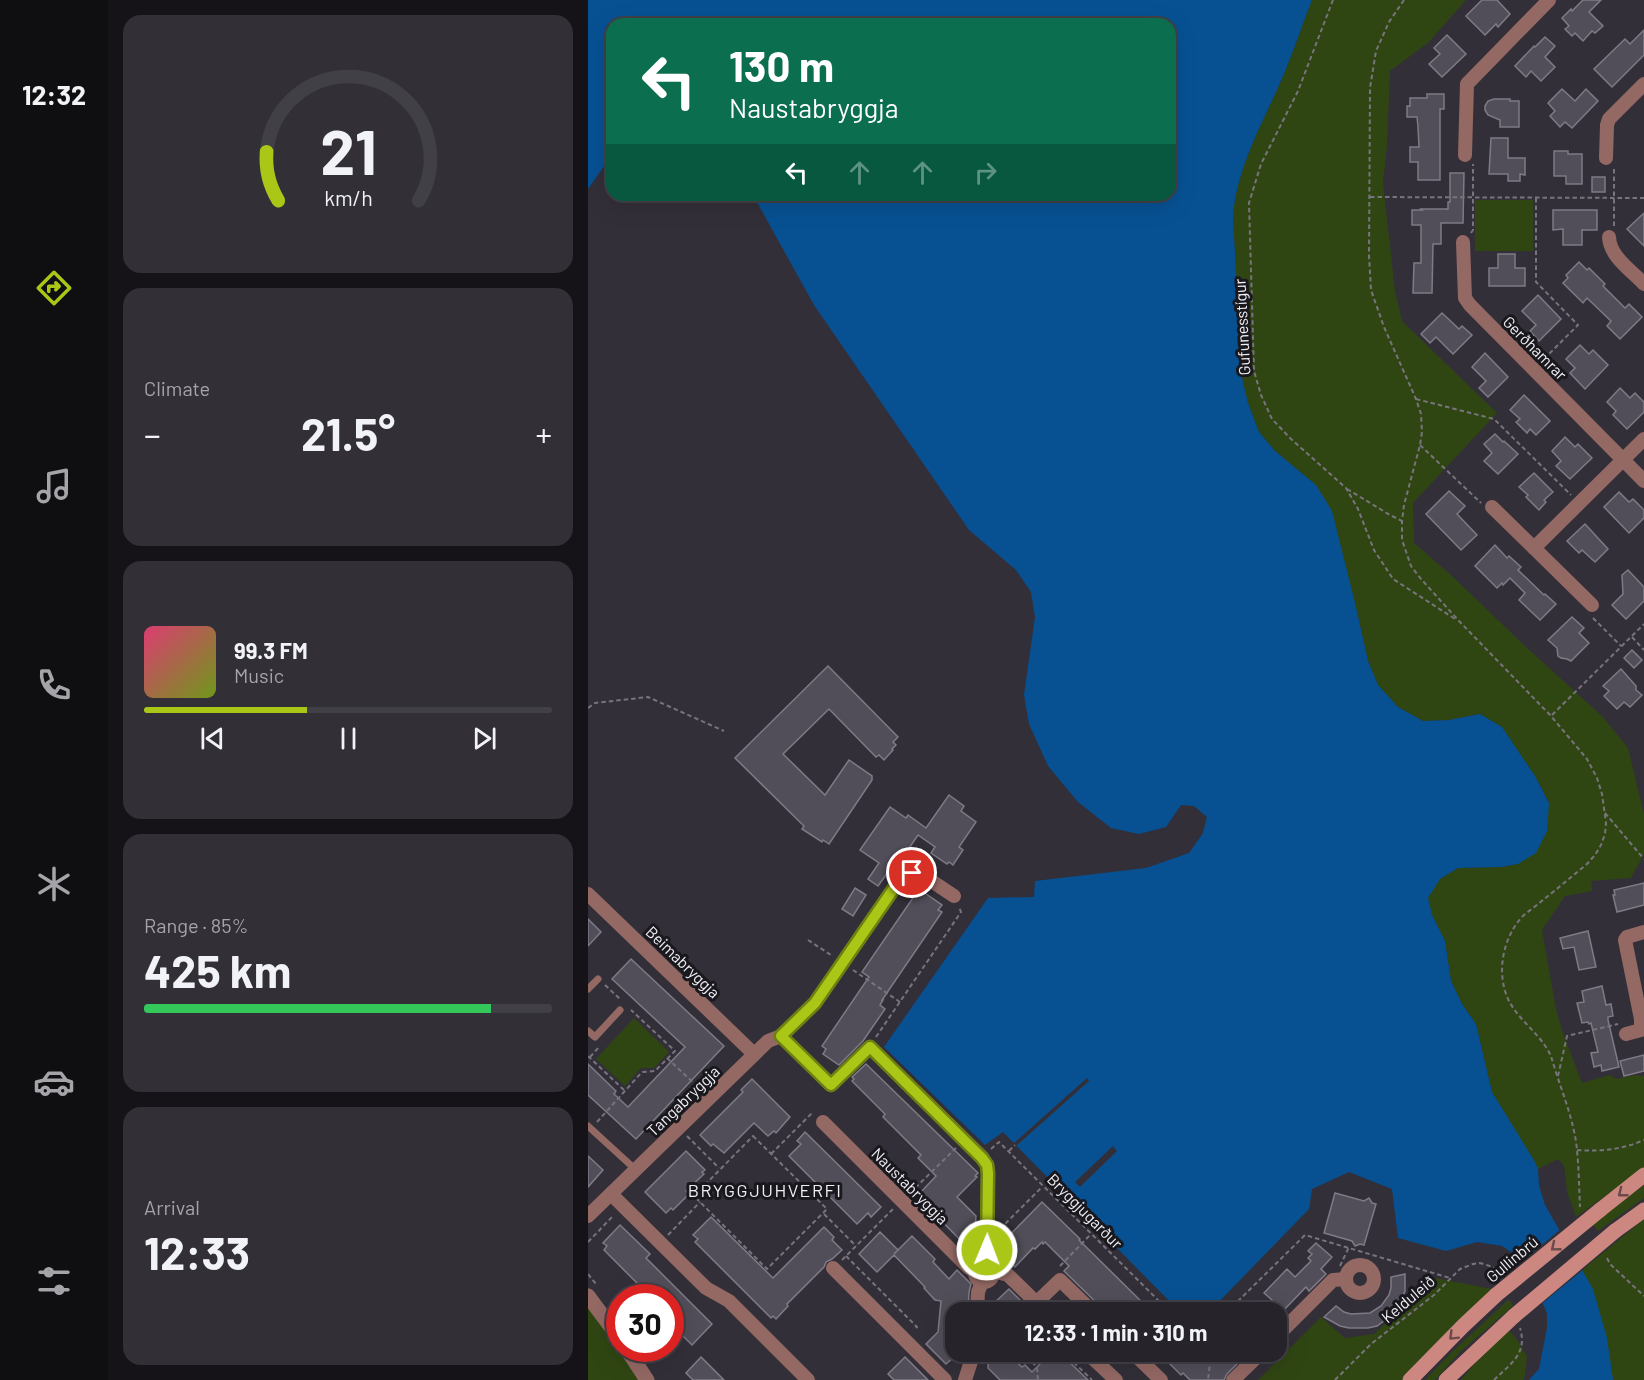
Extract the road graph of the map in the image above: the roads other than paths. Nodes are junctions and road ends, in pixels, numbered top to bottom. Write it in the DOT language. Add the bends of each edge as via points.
graph roads {
  1 [pos="1550,0"];
  2 [pos="1644,84"];
  3 [pos="1465,155"];
  4 [pos="1606,158"];
  5 [pos="1609,237"];
  6 [pos="1463,242"];
  7 [pos="1644,284"];
  8 [pos="1644,439"];
  9 [pos="1623,460"];
  10 [pos="1644,481"];
  11 [pos="1492,507"];
  12 [pos="1534,548"];
  13 [pos="1592,605"];
  14 [pos="588,894"];
  15 [pos="954,896"];
  16 [pos="1644,932"];
  17 [pos="598,979"];
  18 [pos="588,989"];
  19 [pos="620,1011"];
  20 [pos="588,1031"];
  21 [pos="1626,1034"];
  22 [pos="781,1036"];
  23 [pos="754,1054"];
  24 [pos="823,1122"];
  25 [pos="590,1127"];
  26 [pos="636,1170"];
  27 [pos="1644,1175"];
  28 [pos="611,1194"];
  29 [pos="1644,1210"];
  30 [pos="588,1216"];
  31 [pos="833,1268"];
  32 [pos="984,1272"];
  33 [pos="1340,1280"];
  34 [pos="588,1296"];
  35 [pos="978,1302"];
  36 [pos="1035,1302"];
  37 [pos="1045,1302"];
  38 [pos="1082,1302"];
  39 [pos="606,1320"];
  40 [pos="1287,1327"];
  41 [pos="635,1362"];
  42 [pos="971,1362"];
  43 [pos="1097,1362"];
  44 [pos="1142,1362"];
  45 [pos="1252,1362"];
  46 [pos="1458,1373"];
  47 [pos="647,1380"];
  48 [pos="808,1380"];
  49 [pos="945,1380"];
  50 [pos="965,1380"];
  51 [pos="1116,1380"];
  52 [pos="1161,1380"];
  53 [pos="1233,1380"];
  54 [pos="1410,1380"];
  55 [pos="1446,1380"];
  1 -- 3 [label="street" via="1467,84"];
  2 -- 4 [label="street" via="1609,119"];
  5 -- 7 [label="street" via="1613,253"];
  6 -- 9 [label="street, Gerðhamrar" via="1467,302"];
  8 -- 9 [label="street"];
  9 -- 10 [label="street, Gerðhamrar"];
  9 -- 12 [label="street"];
  11 -- 12 [label="street"];
  12 -- 13 [label="street"];
  14 -- 23 [label="street, Beimabryggja"];
  15 -- 22 [label="street, Tangabryggja" via="924,876 901,878 815,1003"];
  16 -- 21 [label="street" via="1625,940 1641,1019 1641,1030"];
  17 -- 18 [label="lane"];
  19 -- 20 [label="lane" via="595,1037"];
  22 -- 23 [label="street, Tangabryggja" via="768,1041"];
  22 -- 32 [label="street" via="831,1085 870,1047 982,1158 988,1173"];
  23 -- 26 [label="street, Tangabryggja"];
  24 -- 32 [label="street, Naustabryggja" via="968,1267"];
  25 -- 26 [label="lane"];
  26 -- 28 [label="street, Tangabryggja"];
  27 -- 54 [label="main road, Gullinbrú, one-way, bridge" via="1496,1295"];
  28 -- 30 [label="street, Tangabryggja"];
  28 -- 48 [label="street" via="706,1288 729,1301"];
  29 -- 46 [label="main road, bridge" via="1615,1231"];
  31 -- 49 [label="street"];
  32 -- 35 [label="street"];
  32 -- 36 [label="street, Naustabryggja" via="1008,1275"];
  33 -- 40 [label="street"];
  34 -- 39 [label="street"];
  37 -- 38 [label="street, Naustabryggja" via="1060,1280"];
  41 -- 47 [label="street"];
  42 -- 50 [label="street"];
  43 -- 51 [label="street"];
  44 -- 52 [label="street"];
  45 -- 53 [label="street"];
  46 -- 55 [label="main road"];
}
